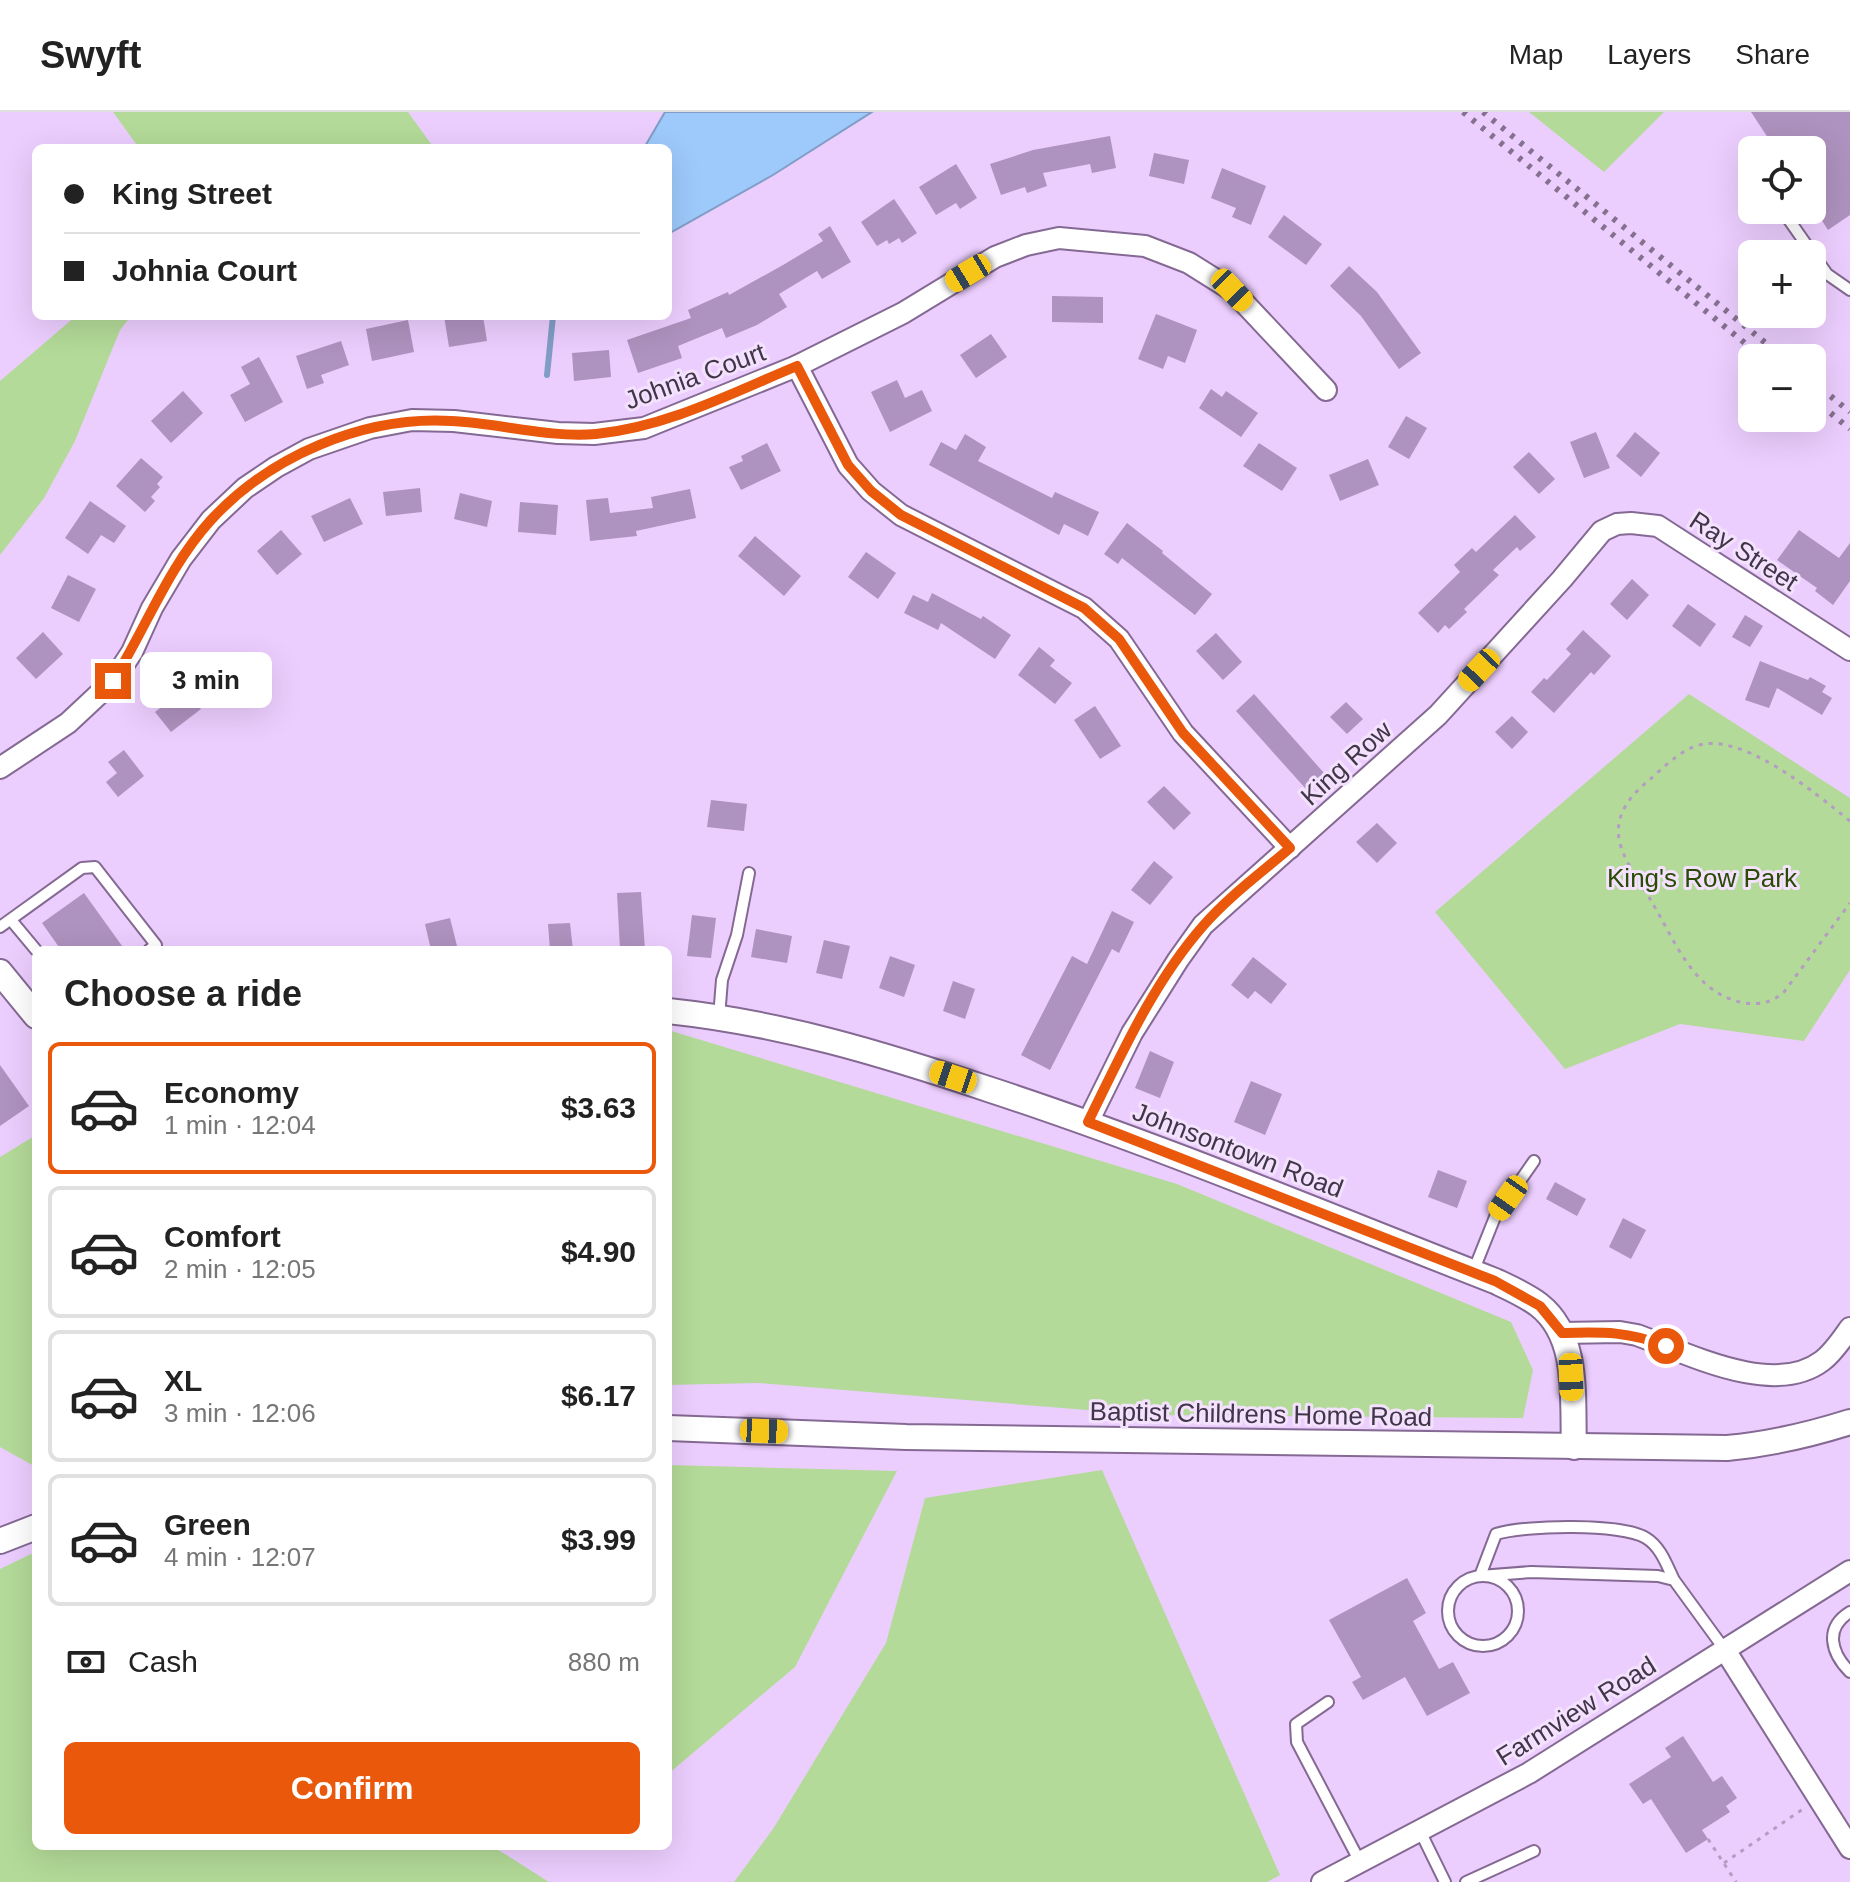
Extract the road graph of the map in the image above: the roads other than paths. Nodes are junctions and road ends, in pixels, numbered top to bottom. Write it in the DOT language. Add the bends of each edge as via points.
graph roads {
  1 [pos="1792,224"];
  2 [pos="1850,290"];
  3 [pos="797,366"];
  4 [pos="1326,390"];
  5 [pos="1602,531"];
  6 [pos="1850,650"];
  7 [pos="0,768"];
  8 [pos="1290,848"];
  9 [pos="749,873"];
  10 [pos="11,920"];
  11 [pos="0,927"];
  12 [pos="33,946"];
  13 [pos="155,946"];
  14 [pos="0,972"];
  15 [pos="32,1011"];
  16 [pos="672,1011"];
  17 [pos="719,1017"];
  18 [pos="1088,1122"];
  19 [pos="1534,1161"];
  20 [pos="1473,1272"];
  21 [pos="1850,1328"];
  22 [pos="1562,1333"];
  23 [pos="1850,1422"];
  24 [pos="672,1428"];
  25 [pos="1574,1447"];
  26 [pos="32,1529"];
  27 [pos="0,1541"];
  28 [pos="1850,1571"];
  29 [pos="1480,1576"];
  30 [pos="1674,1580"];
  31 [pos="1850,1612"];
  32 [pos="1725,1650"];
  33 [pos="1850,1672"];
  34 [pos="1328,1702"];
  35 [pos="1420,1831"];
  36 [pos="1850,1848"];
  37 [pos="1534,1851"];
  38 [pos="1360,1862"];
  39 [pos="1322,1882"];
  40 [pos="1445,1882"];
  41 [pos="1466,1882"];
  1 -- 2 [label="lane" via="1827,274"];
  3 -- 4 [label="street, Johnia Court" via="903,313 995,257 1059,238 1145,246 1189,263 1232,290"];
  3 -- 7 [label="street, Johnia Court" via="644,428 558,433 412,420 309,449 245,488 211,520 181,559 113,681 68,723"];
  3 -- 8 [label="street" via="848,465 871,491 901,515 1084,608 1130,654 1183,733"];
  5 -- 6 [label="street, Ray Street" via="1617,524 1658,526"];
  5 -- 8 [label="street, King Row" via="1438,715"];
  8 -- 18 [label="street, King Row" via="1203,925 1186,948 1132,1033"];
  9 -- 17 [label="lane" via="722,980"];
  10 -- 11 [label="lane"];
  10 -- 12 [label="lane"];
  10 -- 13 [label="lane" via="82,868 95,867"];
  14 -- 15 [label="street"];
  16 -- 17 [label="street, Johnsontown Road"];
  17 -- 18 [label="street, Johnsontown Road" via="872,1050"];
  18 -- 20 [label="street, Johnsontown Road"];
  19 -- 20 [label="lane" via="1495,1217"];
  20 -- 22 [label="street, Johnsontown Road" via="1540,1306"];
  21 -- 22 [label="street" via="1822,1361 1783,1375 1750,1374 1637,1335"];
  22 -- 25 [label="street, Johnsontown Road" via="1571,1377"];
  23 -- 25 [label="street, Baptist Childrens Home Road" via="1769,1445"];
  24 -- 25 [label="street, Baptist Childrens Home Road"];
  26 -- 27 [label="street"];
  28 -- 32 [label="street, Farmview Road"];
  29 -- 29 [label="lane" via="1458,1585 1448,1607 1453,1630 1484,1646 1504,1638 1518,1609 1502,1581"];
  29 -- 30 [label="lane" via="1531,1572"];
  29 -- 30 [label="lane" via="1496,1534 1514,1528 1605,1529 1649,1539"];
  30 -- 32 [label="lane"];
  31 -- 33 [label="lane" via="1832,1631 1832,1648"];
  32 -- 35 [label="street, Farmview Road" via="1529,1773"];
  32 -- 36 [label="street"];
  34 -- 38 [label="lane" via="1296,1724 1297,1742"];
  35 -- 38 [label="street, Farmview Road"];
  35 -- 40 [label="lane"];
  37 -- 41 [label="lane"];
  38 -- 39 [label="street, Farmview Road"];
}
